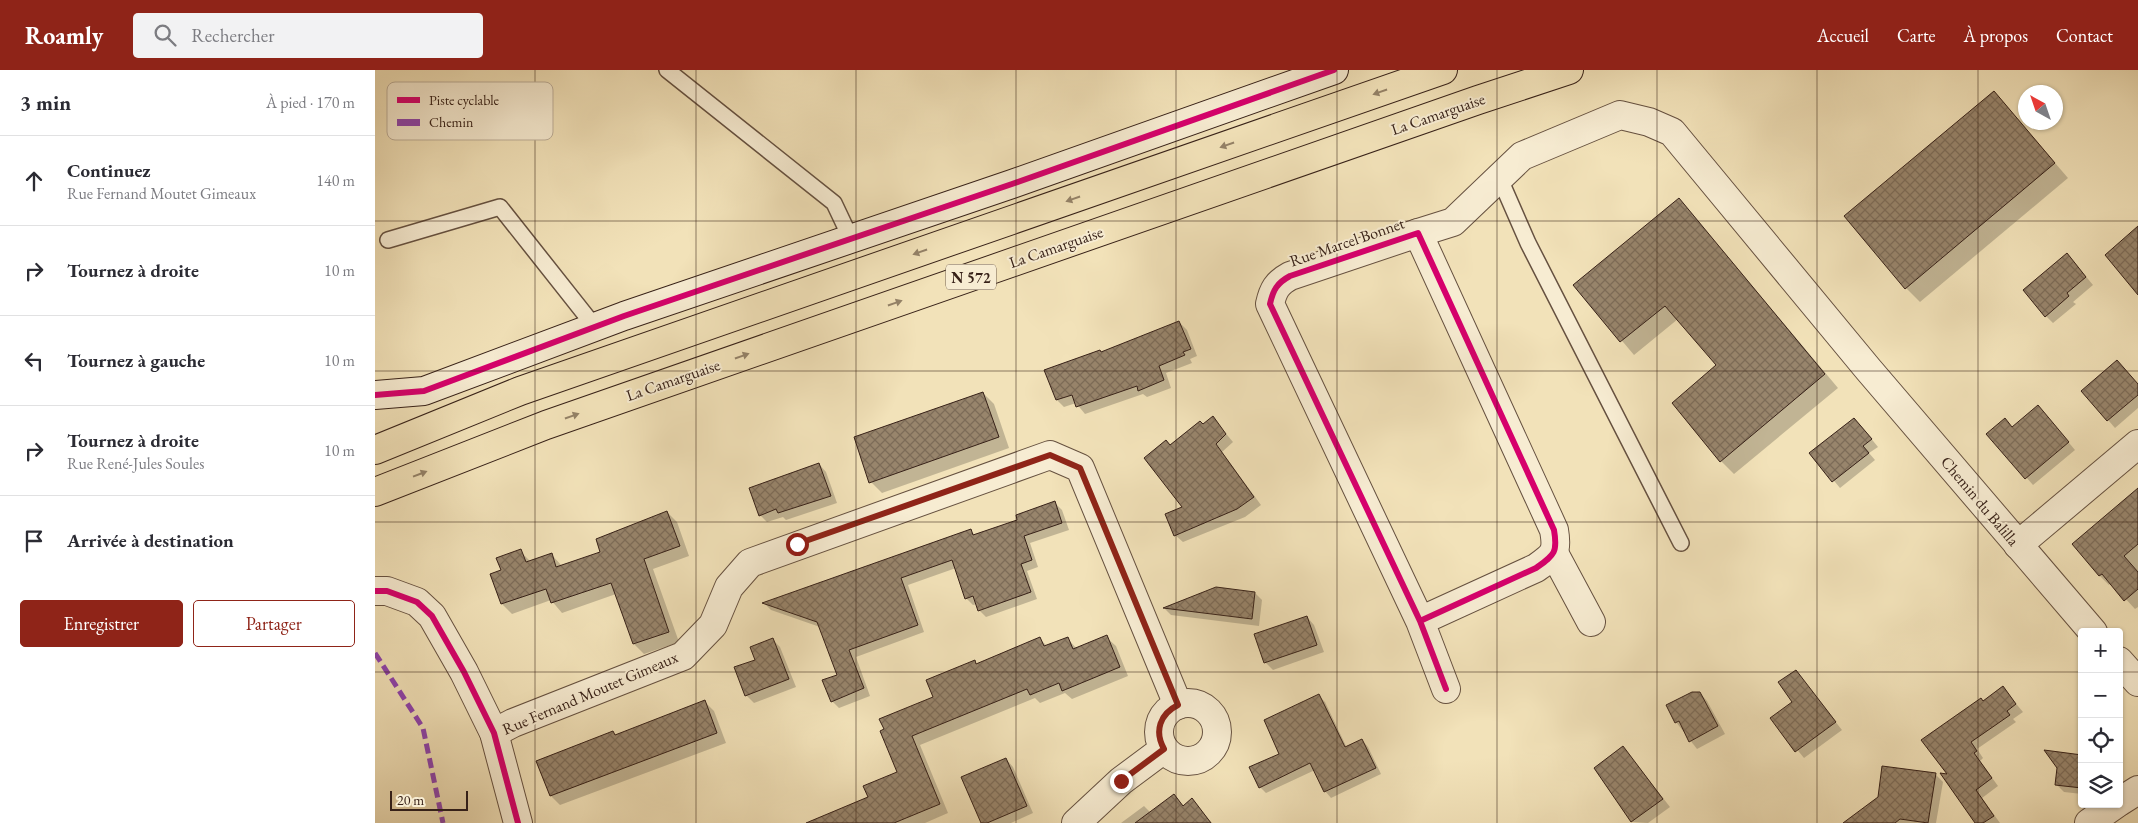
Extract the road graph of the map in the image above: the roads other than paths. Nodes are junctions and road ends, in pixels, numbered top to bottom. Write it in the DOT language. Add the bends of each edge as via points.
graph roads {
  1 [pos="667,70"];
  2 [pos="1333,70"];
  3 [pos="1443,70"];
  4 [pos="1569,70"];
  5 [pos="1500,179"];
  6 [pos="1418,233"];
  7 [pos="851,239"];
  8 [pos="388,240"];
  9 [pos="595,327"];
  10 [pos="375,395"];
  11 [pos="2138,444"];
  12 [pos="375,450"];
  13 [pos="375,492"];
  14 [pos="1681,543"];
  15 [pos="2017,545"];
  16 [pos="1554,553"];
  17 [pos="375,591"];
  18 [pos="1419,621"];
  19 [pos="1591,622"];
  20 [pos="2090,628"];
  21 [pos="2123,665"];
  22 [pos="2138,682"];
  23 [pos="1446,689"];
  24 [pos="1178,705"];
  25 [pos="494,733"];
  26 [pos="1164,749"];
  27 [pos="2138,790"];
  28 [pos="2123,800"];
  29 [pos="2111,808"];
  30 [pos="518,823"];
  31 [pos="1076,823"];
  32 [pos="2089,823"];
  1 -- 7 [label="lane" via="834,203"];
  2 -- 7 [label="street"];
  3 -- 12 [label="highway, N 572, one-way" via="530,388"];
  13 -- 4 [label="highway, La Camarguaise / N 572, one-way" via="546,425"];
  5 -- 6 [label="street, Chemin du Balilla" via="1453,222"];
  5 -- 14 [label="lane" via="1528,243"];
  5 -- 15 [label="street, Chemin du Balilla" via="1522,156 1620,116 1649,122 1672,132"];
  6 -- 16 [label="street, Rue Marcel Bonnet" via="1554,530 1557,546"];
  6 -- 18 [label="street, Rue Marcel Bonnet" via="1290,276 1279,282 1270,304"];
  7 -- 9 [label="street"];
  8 -- 9 [label="lane" via="500,207"];
  9 -- 10 [label="street" via="424,391"];
  11 -- 15 [label="street"];
  15 -- 20 [label="street, Chemin du Balilla"];
  16 -- 18 [label="street" via="1536,568"];
  16 -- 19 [label="street"];
  17 -- 25 [label="street" via="387,591 417,602 432,616"];
  18 -- 23 [label="street, Rue Marcel Bonnet"];
  21 -- 22 [label="street"];
  24 -- 25 [label="street, Rue Fernand Moutet Gimeaux" via="1080,468 1050,455 750,563 729,587 713,626 683,656"];
  24 -- 26 [label="street" via="1164,715 1160,723 1160,742"];
  24 -- 26 [label="street" via="1189,703 1207,710 1216,726 1214,745 1208,753 1191,761 1172,757"];
  25 -- 30 [label="street"];
  26 -- 31 [label="street" via="1121,781"];
  27 -- 28 [label="street"];
  29 -- 32 [label="street"];
}
